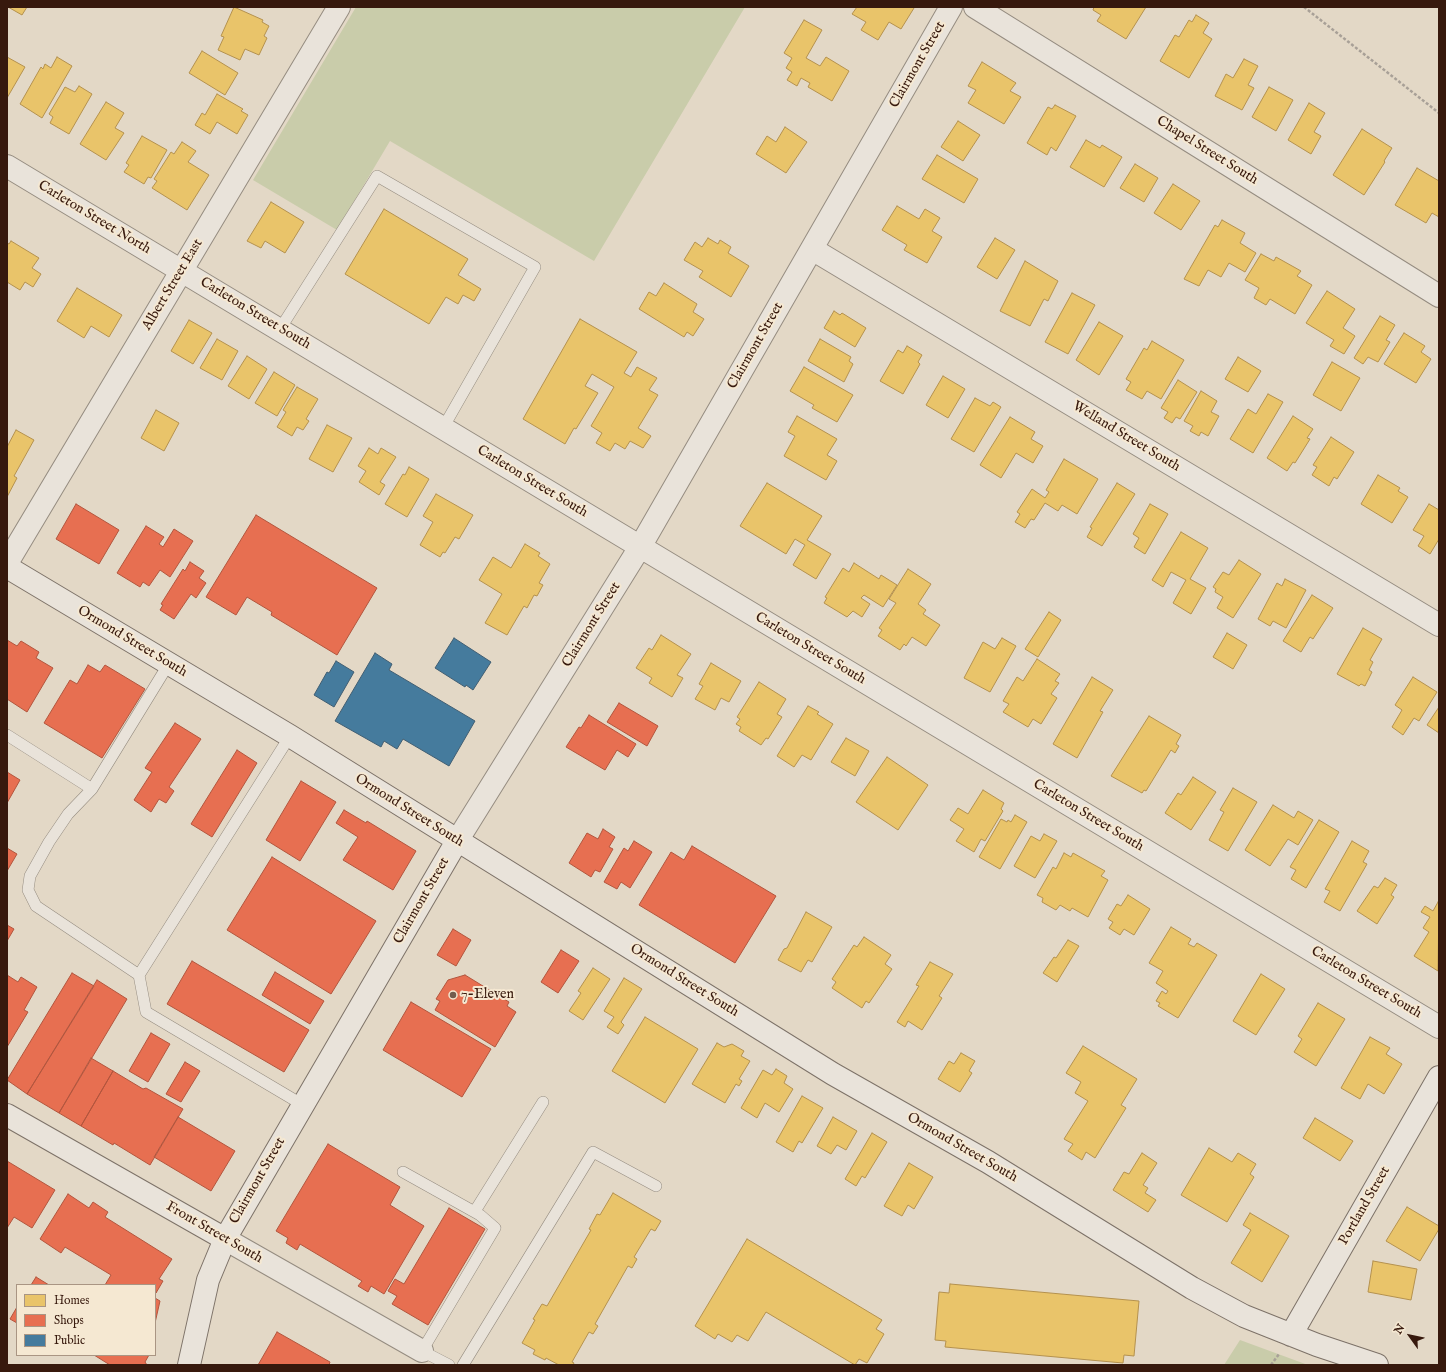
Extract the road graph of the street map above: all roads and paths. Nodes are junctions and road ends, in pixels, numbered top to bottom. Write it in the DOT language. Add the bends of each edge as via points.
graph roads {
  1 [pos="339,7"];
  2 [pos="951,7"];
  3 [pos="975,7"];
  4 [pos="1304,7"];
  5 [pos="1439,113"];
  6 [pos="7,166"];
  7 [pos="812,249"];
  8 [pos="182,270"];
  9 [pos="1439,296"];
  10 [pos="280,329"];
  11 [pos="443,428"];
  12 [pos="640,547"];
  13 [pos="7,563"];
  14 [pos="7,567"];
  15 [pos="1439,625"];
  16 [pos="168,665"];
  17 [pos="7,735"];
  18 [pos="290,736"];
  19 [pos="92,789"];
  20 [pos="457,841"];
  21 [pos="139,975"];
  22 [pos="1439,1027"];
  23 [pos="1439,1077"];
  24 [pos="543,1102"];
  25 [pos="302,1105"];
  26 [pos="7,1115"];
  27 [pos="403,1172"];
  28 [pos="656,1186"];
  29 [pos="474,1212"];
  30 [pos="225,1239"];
  31 [pos="1291,1335"];
  32 [pos="422,1351"];
  33 [pos="189,1365"];
  34 [pos="449,1365"];
  35 [pos="463,1365"];
  36 [pos="1377,1365"];
  1 -- 8 [label="street, Albert Street East"];
  2 -- 7 [label="street, Clairmont Street"];
  3 -- 9 [label="street, Chapel Street South"];
  4 -- 5 [label="path"];
  6 -- 8 [label="street, Carleton Street North"];
  7 -- 12 [label="street, Clairmont Street"];
  7 -- 15 [label="street, Welland Street South"];
  8 -- 10 [label="street, Carleton Street South"];
  8 -- 13 [label="street, Albert Street East"];
  10 -- 11 [label="street, Carleton Street South"];
  10 -- 11 [label="lane" via="377,176 535,267"];
  11 -- 12 [label="street, Carleton Street South"];
  12 -- 20 [label="street, Clairmont Street"];
  12 -- 22 [label="street, Carleton Street South"];
  14 -- 16 [label="street, Ormond Street South"];
  16 -- 18 [label="street, Ormond Street South"];
  16 -- 19 [label="lane"];
  17 -- 19 [label="lane"];
  18 -- 20 [label="street, Ormond Street South"];
  18 -- 21 [label="lane"];
  19 -- 21 [label="lane" via="68,814 50,842 30,876 28,890 36,906"];
  20 -- 25 [label="street, Clairmont Street"];
  20 -- 31 [label="street, Ormond Street South" via="833,1074 988,1162 1192,1288 1244,1316"];
  21 -- 25 [label="lane" via="146,1012"];
  23 -- 31 [label="street, Portland Street"];
  24 -- 29 [label="lane"];
  25 -- 30 [label="street, Clairmont Street"];
  26 -- 30 [label="street, Front Street South"];
  27 -- 29 [label="lane"];
  28 -- 35 [label="lane" via="593,1152"];
  29 -- 32 [label="lane" via="495,1228"];
  30 -- 32 [label="street, Front Street South"];
  30 -- 33 [label="street, Clairmont Street" via="208,1280"];
  31 -- 36 [label="street, Ormond Street South"];
  32 -- 34 [label="lane"];
}
